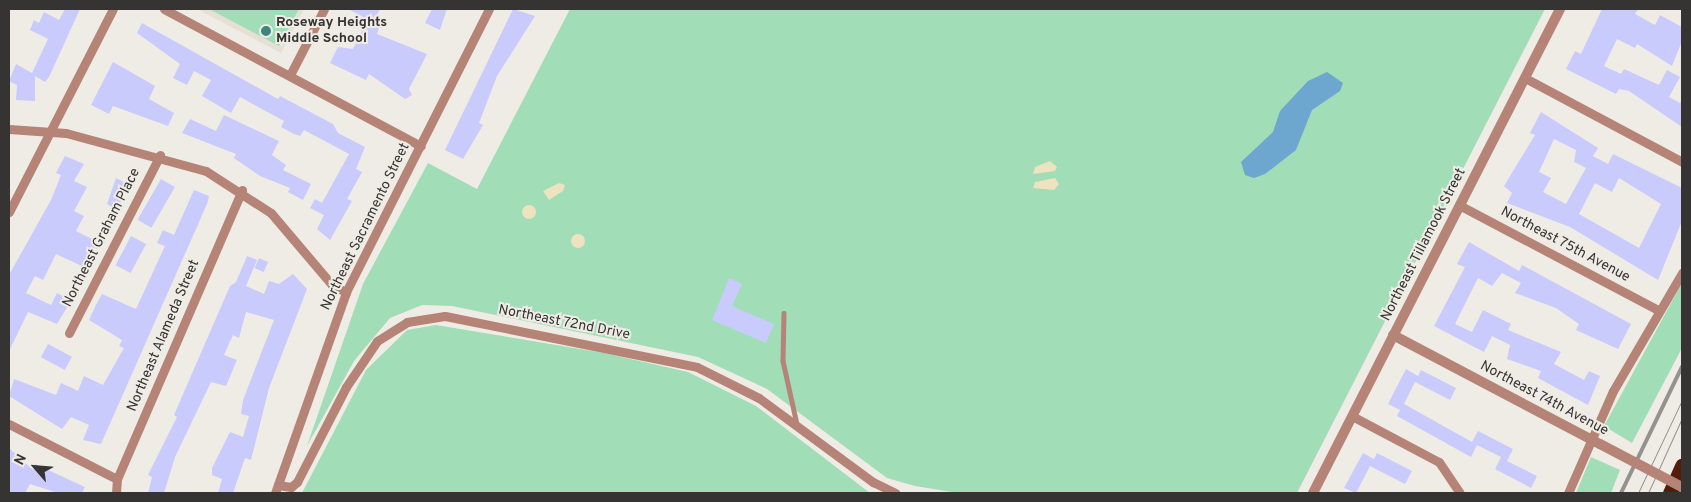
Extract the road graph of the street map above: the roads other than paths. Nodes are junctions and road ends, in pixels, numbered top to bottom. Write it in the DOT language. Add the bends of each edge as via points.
graph roads {
  1 [pos="114,9"];
  2 [pos="164,9"];
  3 [pos="324,9"];
  4 [pos="490,9"];
  5 [pos="1560,9"];
  6 [pos="290,75"];
  7 [pos="1525,78"];
  8 [pos="9,129"];
  9 [pos="50,132"];
  10 [pos="421,146"];
  11 [pos="160,155"];
  12 [pos="1682,162"];
  13 [pos="242,190"];
  14 [pos="1459,205"];
  15 [pos="9,210"];
  16 [pos="1682,273"];
  17 [pos="346,292"];
  18 [pos="1658,310"];
  19 [pos="784,313"];
  20 [pos="69,333"];
  21 [pos="1394,334"];
  22 [pos="1352,416"];
  23 [pos="9,424"];
  24 [pos="797,426"];
  25 [pos="1590,439"];
  26 [pos="1682,466"];
  27 [pos="117,479"];
  28 [pos="1682,487"];
  29 [pos="277,489"];
  30 [pos="116,493"];
  31 [pos="896,493"];
  32 [pos="1313,493"];
  33 [pos="1460,493"];
  34 [pos="1568,493"];
  35 [pos="1670,493"];
  1 -- 9 [label="street"];
  2 -- 6 [label="street"];
  3 -- 6 [label="street"];
  4 -- 10 [label="street, Northeast Sacramento Street"];
  5 -- 7 [label="street, Northeast Tillamook Street"];
  6 -- 10 [label="street"];
  7 -- 12 [label="street"];
  7 -- 14 [label="street, Northeast Tillamook Street"];
  8 -- 9 [label="street"];
  9 -- 11 [label="street"];
  9 -- 15 [label="street"];
  10 -- 17 [label="street, Northeast Sacramento Street"];
  11 -- 13 [label="street" via="206,170"];
  11 -- 20 [label="street, Northeast Graham Place"];
  13 -- 17 [label="street" via="271,213 332,285"];
  13 -- 27 [label="street, Northeast Alameda Street"];
  14 -- 18 [label="street, Northeast 75th Avenue"];
  14 -- 21 [label="street, Northeast Tillamook Street"];
  16 -- 18 [label="street"];
  17 -- 29 [label="street, Northeast Sacramento Street"];
  18 -- 25 [label="street"];
  19 -- 24 [label="lane" via="783,361"];
  21 -- 22 [label="street, Northeast Tillamook Street"];
  21 -- 25 [label="street, Northeast 74th Avenue"];
  22 -- 32 [label="street, Northeast Tillamook Street"];
  22 -- 33 [label="street" via="1439,462"];
  23 -- 27 [label="street"];
  24 -- 29 [label="street, Northeast 72nd Drive" via="732,382 680,362 460,317 431,316 401,324 377,341 338,402 297,482 291,487"];
  24 -- 31 [label="street, Northeast 72nd Drive" via="873,482"];
  25 -- 28 [label="street, Northeast 74th Avenue, bridge"];
  25 -- 34 [label="street"];
  26 -- 35 [label="highway"];
  27 -- 30 [label="street, Northeast Alameda Street"];
}
